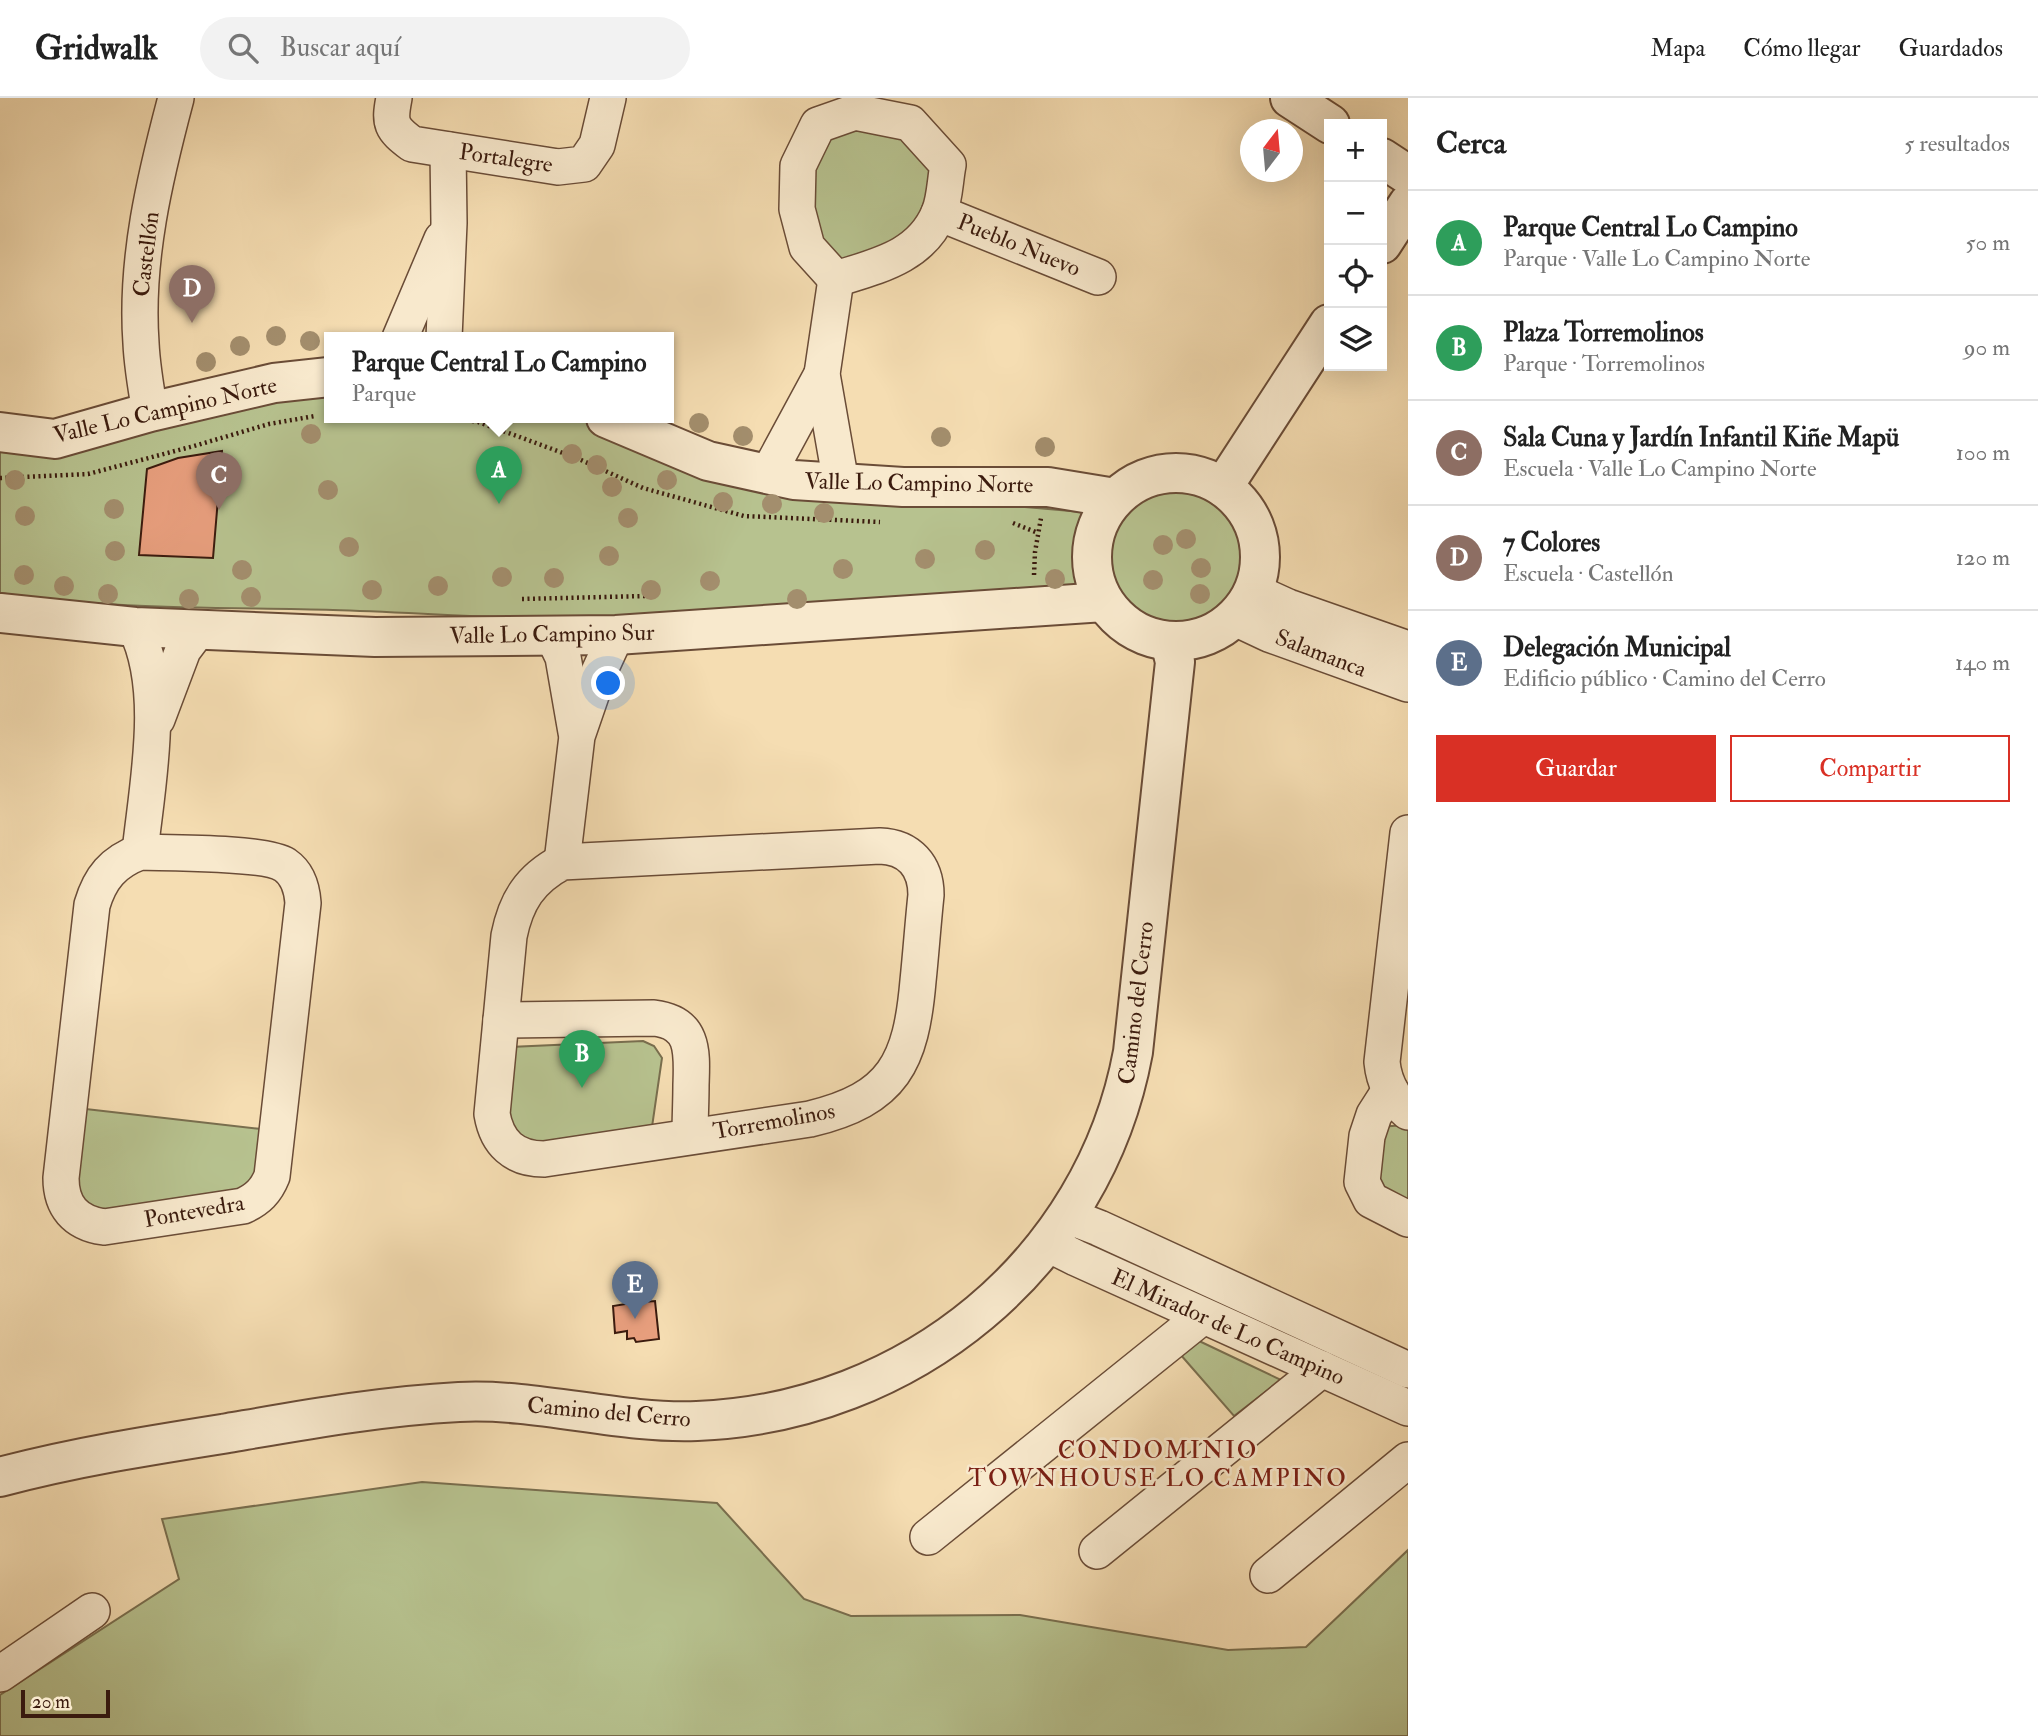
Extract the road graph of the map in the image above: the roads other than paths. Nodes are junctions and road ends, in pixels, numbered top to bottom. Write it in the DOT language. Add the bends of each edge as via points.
graph roads {
  1 [pos="176,98"];
  2 [pos="394,98"];
  3 [pos="608,98"];
  4 [pos="1290,98"];
  5 [pos="1324,120"];
  6 [pos="448,150"];
  7 [pos="1387,161"];
  8 [pos="1408,175"];
  9 [pos="1408,204"];
  10 [pos="939,213"];
  11 [pos="449,223"];
  12 [pos="1387,236"];
  13 [pos="1098,277"];
  14 [pos="836,278"];
  15 [pos="403,332"];
  16 [pos="444,332"];
  17 [pos="1324,332"];
  18 [pos="822,374"];
  19 [pos="324,378"];
  20 [pos="150,412"];
  21 [pos="618,423"];
  22 [pos="0,432"];
  23 [pos="768,474"];
  24 [pos="841,483"];
  25 [pos="1223,487"];
  26 [pos="1115,498"];
  27 [pos="1104,602"];
  28 [pos="1244,605"];
  29 [pos="0,613"];
  30 [pos="135,627"];
  31 [pos="198,630"];
  32 [pos="616,635"];
  33 [pos="553,636"];
  34 [pos="1170,642"];
  35 [pos="1408,649"];
  36 [pos="1408,684"];
  37 [pos="154,726"];
  38 [pos="577,736"];
  39 [pos="1408,833"];
  40 [pos="140,852"];
  41 [pos="562,862"];
  42 [pos="1404,904"];
  43 [pos="501,1020"];
  44 [pos="1399,1101"];
  45 [pos="690,1135"];
  46 [pos="1408,1219"];
  47 [pos="1058,1230"];
  48 [pos="1203,1316"];
  49 [pos="1322,1369"];
  50 [pos="1408,1370"];
  51 [pos="1408,1408"];
  52 [pos="1408,1460"];
  53 [pos="0,1477"];
  54 [pos="928,1537"];
  55 [pos="1097,1551"];
  56 [pos="1268,1575"];
  57 [pos="92,1611"];
  58 [pos="0,1674"];
  1 -- 20 [label="street, Castellón" via="154,188 141,294 141,342"];
  2 -- 6 [label="street, Portalegre" via="390,117 395,131 411,144"];
  3 -- 6 [label="street, Portalegre" via="597,145 584,164 558,167"];
  4 -- 5 [label="street"];
  6 -- 11 [label="street"];
  7 -- 8 [label="street"];
  9 -- 12 [label="street"];
  10 -- 13 [label="street, Pueblo Nuevo"];
  10 -- 14 [label="street, Pueblo Nuevo" via="919,245 882,264"];
  10 -- 14 [label="street, Pueblo Nuevo" via="948,164 910,123 855,112 818,125 798,166 797,209 807,247"];
  11 -- 15 [label="street"];
  11 -- 16 [label="street"];
  14 -- 18 [label="street"];
  17 -- 25 [label="street"];
  18 -- 23 [label="street"];
  18 -- 24 [label="street"];
  19 -- 20 [label="street, Valle Lo Campino Norte" via="274,383"];
  20 -- 22 [label="street, Valle Lo Campino Norte" via="55,439"];
  21 -- 23 [label="street, Valle Lo Campino Norte" via="708,461"];
  23 -- 24 [label="street, Valle Lo Campino Norte"];
  24 -- 26 [label="street, Valle Lo Campino Norte" via="1048,487"];
  25 -- 26 [label="street" via="1206,478 1167,473 1148,477"];
  25 -- 28 [label="street" via="1255,526 1261,559"];
  26 -- 27 [label="street" via="1100,521 1092,548 1092,567"];
  27 -- 32 [label="street, Valle Lo Campino Sur" via="1030,587"];
  27 -- 34 [label="street" via="1133,630"];
  28 -- 34 [label="street" via="1216,632"];
  28 -- 35 [label="street, Salamanca" via="1288,607"];
  28 -- 36 [label="street, Salamanca" via="1294,643"];
  29 -- 30 [label="street, Valle Lo Campino Sur"];
  30 -- 31 [label="street, Valle Lo Campino Sur"];
  30 -- 37 [label="street" via="147,660"];
  31 -- 33 [label="street, Valle Lo Campino Sur" via="375,637"];
  31 -- 37 [label="street" via="183,650"];
  32 -- 33 [label="street, Valle Lo Campino Sur"];
  32 -- 38 [label="street"];
  33 -- 38 [label="street" via="563,657"];
  34 -- 47 [label="street, Camino del Cerro" via="1175,662 1126,1090 1097,1163"];
  37 -- 40 [label="street"];
  38 -- 41 [label="street"];
  39 -- 42 [label="street"];
  40 -- 40 [label="street, Pontevedra" via="272,859 292,871 303,903 268,1186 243,1206 104,1227 71,1213 64,1203 61,1178 93,905 113,866"];
  41 -- 43 [label="street, Torremolinos" via="532,883 516,908"];
  41 -- 45 [label="street, Torremolinos" via="891,846 910,855 923,873 926,895 913,1031 888,1079 859,1102 827,1115"];
  42 -- 44 [label="street" via="1382,1053 1383,1072"];
  43 -- 45 [label="street" via="654,1018 673,1023 691,1046"];
  43 -- 45 [label="street, Torremolinos" via="492,1114 494,1127 509,1149 531,1159 544,1159"];
  44 -- 46 [label="street" via="1374,1115 1362,1182 1371,1200"];
  47 -- 48 [label="street, El Mirador de Lo Campino"];
  47 -- 50 [label="street, El Mirador de Lo Campino" via="1099,1228"];
  47 -- 53 [label="street, Camino del Cerro" via="1017,1279 944,1340 858,1387 778,1412 693,1421 530,1404 427,1404 135,1448"];
  48 -- 49 [label="street, El Mirador de Lo Campino"];
  48 -- 54 [label="street"];
  49 -- 51 [label="street, El Mirador de Lo Campino"];
  49 -- 55 [label="street"];
  52 -- 56 [label="street"];
  57 -- 58 [label="street"];
}
